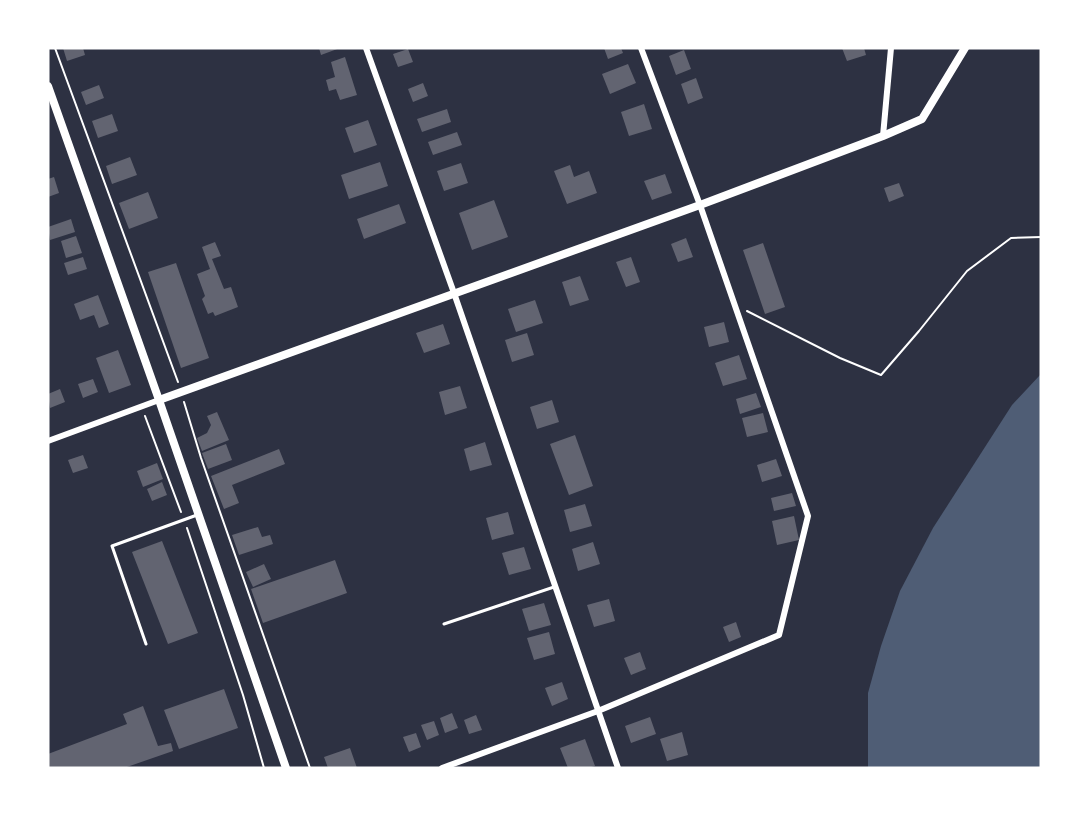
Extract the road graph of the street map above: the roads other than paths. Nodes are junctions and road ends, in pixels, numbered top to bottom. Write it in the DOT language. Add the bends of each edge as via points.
graph roads {
  1 [pos="366,48"];
  2 [pos="641,48"];
  3 [pos="891,48"];
  4 [pos="965,48"];
  5 [pos="48,86"];
  6 [pos="884,136"];
  7 [pos="700,205"];
  8 [pos="454,293"];
  9 [pos="159,400"];
  10 [pos="48,441"];
  11 [pos="199,514"];
  12 [pos="555,586"];
  13 [pos="444,624"];
  14 [pos="146,644"];
  15 [pos="598,711"];
  16 [pos="286,768"];
  17 [pos="442,768"];
  18 [pos="618,768"];
  1 -- 8 [label="street"];
  2 -- 7 [label="street"];
  3 -- 6 [label="street"];
  4 -- 6 [label="street" via="922,119"];
  5 -- 9 [label="main road"];
  6 -- 7 [label="street"];
  7 -- 8 [label="street"];
  7 -- 15 [label="street" via="808,516 779,635"];
  8 -- 9 [label="street"];
  8 -- 12 [label="street"];
  9 -- 10 [label="street"];
  9 -- 11 [label="main road"];
  11 -- 14 [label="lane" via="112,546"];
  11 -- 16 [label="main road"];
  12 -- 13 [label="lane"];
  12 -- 15 [label="street"];
  15 -- 17 [label="street"];
  15 -- 18 [label="street"];
}
